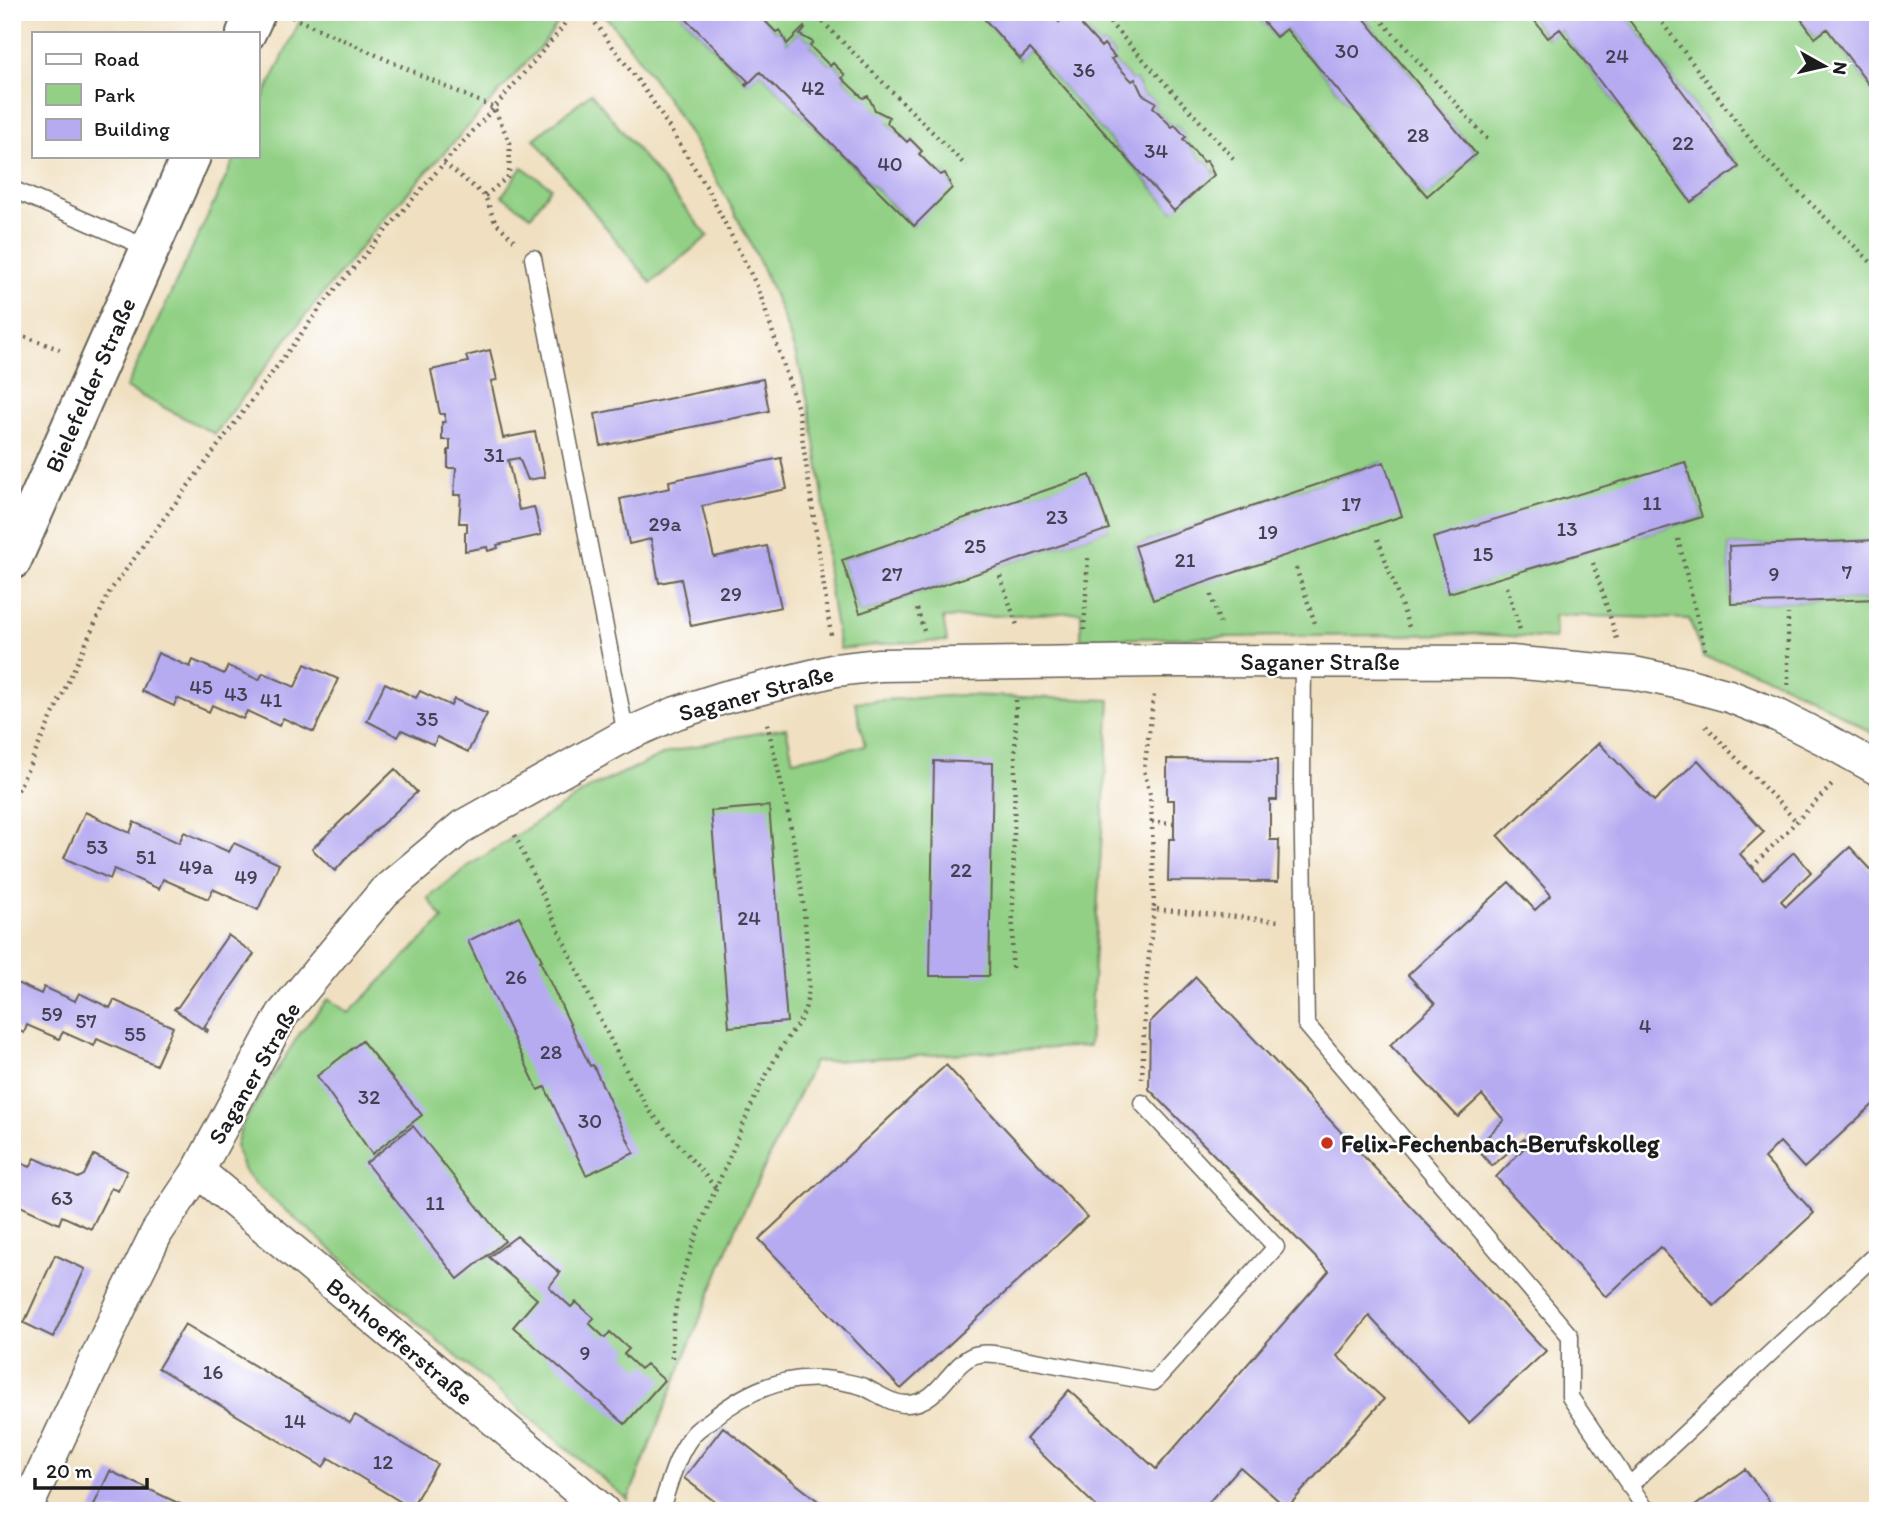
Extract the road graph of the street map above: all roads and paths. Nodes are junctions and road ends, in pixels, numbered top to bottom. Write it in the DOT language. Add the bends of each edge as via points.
graph roads {
  1 [pos="256,12"];
  2 [pos="281,12"];
  3 [pos="572,12"];
  4 [pos="587,12"];
  5 [pos="813,12"];
  6 [pos="1100,12"];
  7 [pos="1374,12"];
  8 [pos="1654,12"];
  9 [pos="246,32"];
  10 [pos="494,108"];
  11 [pos="1489,141"];
  12 [pos="190,158"];
  13 [pos="1235,160"];
  14 [pos="444,163"];
  15 [pos="966,166"];
  16 [pos="12,189"];
  17 [pos="485,196"];
  18 [pos="150,249"];
  19 [pos="533,258"];
  20 [pos="1878,269"];
  21 [pos="12,332"];
  22 [pos="100,365"];
  23 [pos="1378,539"];
  24 [pos="1678,539"];
  25 [pos="1088,557"];
  26 [pos="12,560"];
  27 [pos="1593,563"];
  28 [pos="1296,568"];
  29 [pos="1000,576"];
  30 [pos="1876,612"];
  31 [pos="1788,614"];
  32 [pos="1315,660"];
  33 [pos="1159,661"];
  34 [pos="1421,661"];
  35 [pos="1082,662"];
  36 [pos="1023,663"];
  37 [pos="836,670"];
  38 [pos="1628,673"];
  39 [pos="1878,683"];
  40 [pos="759,688"];
  41 [pos="1708,691"];
  42 [pos="1787,720"];
  43 [pos="626,735"];
  44 [pos="1878,769"];
  45 [pos="1822,796"];
  46 [pos="12,803"];
  47 [pos="502,805"];
  48 [pos="1152,822"];
  49 [pos="1797,822"];
  50 [pos="1174,823"];
  51 [pos="1752,867"];
  52 [pos="1154,909"];
  53 [pos="1304,923"];
  54 [pos="1012,968"];
  55 [pos="1142,1103"];
  56 [pos="198,1171"];
  57 [pos="716,1188"];
  58 [pos="1878,1252"];
  59 [pos="672,1359"];
  60 [pos="1629,1486"];
  61 [pos="25,1511"];
  62 [pos="603,1511"];
  63 [pos="660,1511"];
  64 [pos="1647,1511"];
  1 -- 9 [label="main road"];
  2 -- 10 [label="path"];
  3 -- 10 [label="path"];
  4 -- 37 [label="path" via="650,97 700,176 758,288 798,409"];
  5 -- 15 [label="path"];
  6 -- 13 [label="path"];
  7 -- 11 [label="path"];
  8 -- 20 [label="path" via="1764,158"];
  10 -- 14 [label="path"];
  10 -- 17 [label="path" via="510,143 509,176"];
  12 -- 18 [label="main road, Bielefelder Straße"];
  14 -- 17 [label="path"];
  14 -- 46 [label="path" via="327,299 110,591"];
  16 -- 18 [label="lane"];
  17 -- 19 [label="path" via="495,222"];
  18 -- 22 [label="main road, Bielefelder Straße"];
  19 -- 43 [label="lane"];
  21 -- 22 [label="path"];
  22 -- 26 [label="main road, Bielefelder Straße"];
  23 -- 34 [label="path"];
  24 -- 41 [label="path"];
  25 -- 35 [label="path"];
  27 -- 38 [label="path"];
  28 -- 32 [label="path"];
  29 -- 36 [label="path"];
  30 -- 39 [label="path"];
  31 -- 42 [label="path"];
  32 -- 33 [label="street, Saganer Straße"];
  32 -- 34 [label="street, Saganer Straße"];
  32 -- 53 [label="lane" via="1302,781"];
  33 -- 35 [label="street, Saganer Straße"];
  33 -- 48 [label="path" via="1144,769"];
  34 -- 38 [label="street, Saganer Straße" via="1511,662"];
  35 -- 36 [label="street, Saganer Straße"];
  36 -- 37 [label="street, Saganer Straße"];
  36 -- 54 [label="path"];
  37 -- 40 [label="street, Saganer Straße"];
  38 -- 41 [label="street, Saganer Straße"];
  40 -- 43 [label="street, Saganer Straße" via="676,713"];
  40 -- 57 [label="path" via="795,854 806,929 807,1000 801,1020 762,1084"];
  41 -- 42 [label="street, Saganer Straße"];
  41 -- 49 [label="path" via="1697,717"];
  42 -- 44 [label="street, Saganer Straße"];
  43 -- 47 [label="street, Saganer Straße"];
  45 -- 49 [label="path"];
  47 -- 56 [label="street, Saganer Straße" via="463,826 384,892 282,1015"];
  47 -- 57 [label="path" via="631,1080 649,1110"];
  48 -- 50 [label="path"];
  48 -- 52 [label="path"];
  49 -- 51 [label="path"];
  52 -- 53 [label="path"];
  52 -- 55 [label="path"];
  53 -- 60 [label="lane" via="1307,1024 1570,1336 1570,1397"];
  55 -- 63 [label="lane" via="1276,1247 1154,1382 978,1354 966,1359 936,1392 906,1405 861,1386 831,1380 799,1378 775,1383 724,1408 691,1436"];
  56 -- 61 [label="street, Saganer Straße" via="157,1232"];
  56 -- 62 [label="street, Bonhoefferstraße"];
  57 -- 59 [label="path" via="674,1310"];
  58 -- 60 [label="lane"];
  60 -- 64 [label="lane"];
}
